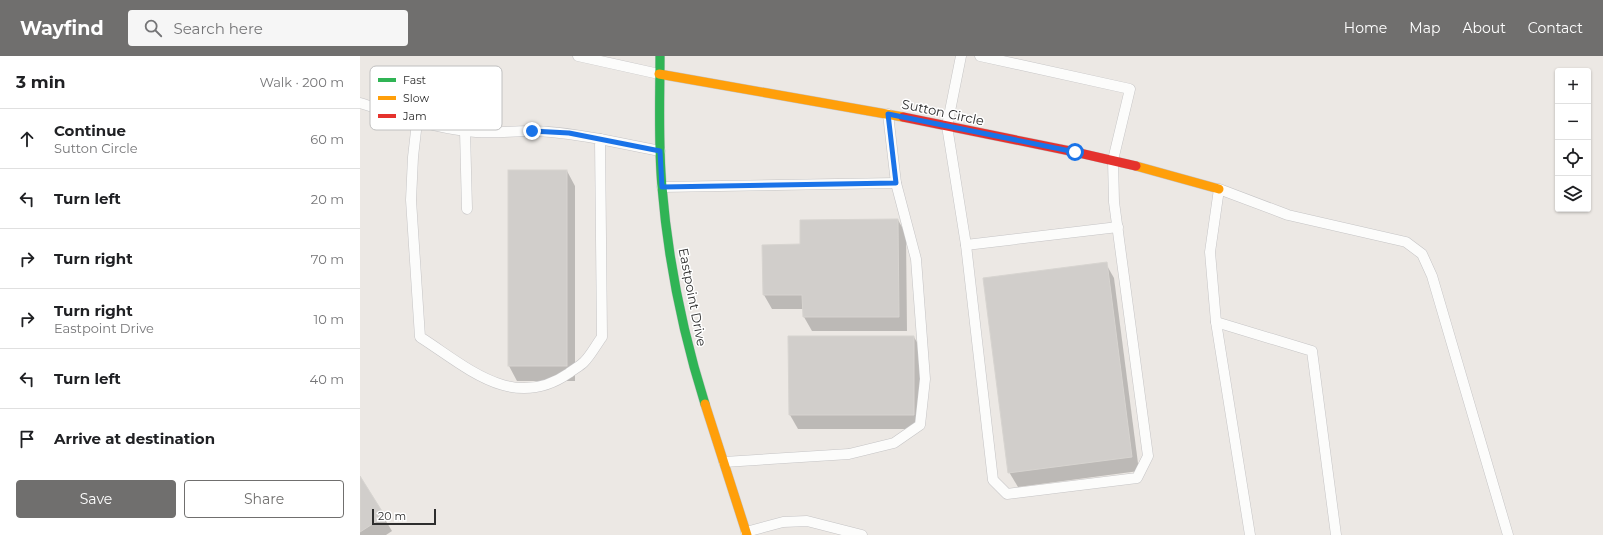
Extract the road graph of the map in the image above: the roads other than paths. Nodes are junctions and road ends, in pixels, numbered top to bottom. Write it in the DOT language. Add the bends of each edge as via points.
graph roads {
  1 [pos="578,56"];
  2 [pos="660,56"];
  3 [pos="961,56"];
  4 [pos="980,56"];
  5 [pos="659,74"];
  6 [pos="360,103"];
  7 [pos="370,106"];
  8 [pos="888,114"];
  9 [pos="947,126"];
  10 [pos="416,130"];
  11 [pos="460,130"];
  12 [pos="465,131"];
  13 [pos="600,139"];
  14 [pos="660,151"];
  15 [pos="1113,160"];
  16 [pos="896,183"];
  17 [pos="662,187"];
  18 [pos="1219,189"];
  19 [pos="467,209"];
  20 [pos="1118,227"];
  21 [pos="966,245"];
  22 [pos="1216,322"];
  23 [pos="724,462"];
  24 [pos="746,533"];
  25 [pos="862,535"];
  26 [pos="1250,535"];
  27 [pos="1336,535"];
  28 [pos="1508,535"];
  1 -- 5 [label="lane"];
  2 -- 5 [label="street, Eastpoint Drive"];
  3 -- 9 [label="lane"];
  4 -- 15 [label="lane" via="1130,89"];
  5 -- 8 [label="street, Sutton Circle"];
  5 -- 14 [label="street, Eastpoint Drive"];
  6 -- 7 [label="lane"];
  8 -- 9 [label="street, Sutton Circle"];
  8 -- 16 [label="lane"];
  9 -- 15 [label="street, Sutton Circle"];
  9 -- 21 [label="lane"];
  10 -- 13 [label="lane" via="411,200 420,337 485,378 506,387 526,389 544,386 564,376 584,362 602,337"];
  11 -- 12 [label="lane"];
  12 -- 13 [label="lane" via="569,133"];
  12 -- 19 [label="lane"];
  13 -- 14 [label="lane"];
  14 -- 17 [label="street, Eastpoint Drive"];
  15 -- 18 [label="street, Sutton Circle"];
  15 -- 20 [label="lane" via="1114,202"];
  16 -- 17 [label="lane"];
  16 -- 23 [label="lane" via="916,259 925,379 920,425 894,443 850,454"];
  17 -- 23 [label="street, Eastpoint Drive" via="671,261 691,359"];
  18 -- 22 [label="lane" via="1210,252"];
  18 -- 28 [label="lane" via="1288,215 1406,242 1422,254 1432,276"];
  20 -- 21 [label="lane"];
  20 -- 21 [label="lane" via="1148,456 1136,478 1083,485 1006,494 993,480"];
  22 -- 26 [label="lane"];
  22 -- 27 [label="lane" via="1312,351"];
  23 -- 24 [label="street, Eastpoint Drive"];
  24 -- 25 [label="lane" via="783,522 807,521"];
}
